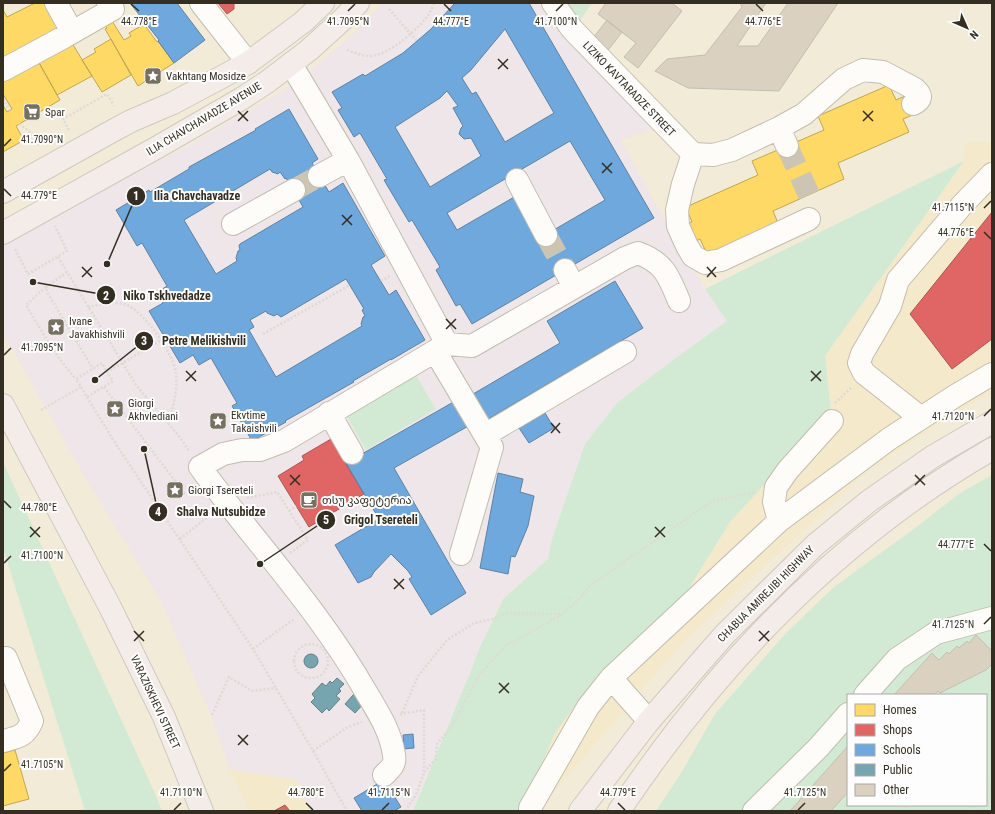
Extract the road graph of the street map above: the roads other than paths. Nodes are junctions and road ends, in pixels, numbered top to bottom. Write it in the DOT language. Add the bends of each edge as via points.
graph roads {
  1 [pos="56,3"];
  2 [pos="108,3"];
  3 [pos="201,3"];
  4 [pos="323,3"];
  5 [pos="358,3"];
  6 [pos="553,3"];
  7 [pos="72,32"];
  8 [pos="248,63"];
  9 [pos="291,64"];
  10 [pos="3,70"];
  11 [pos="913,104"];
  12 [pos="693,154"];
  13 [pos="348,160"];
  14 [pos="992,174"];
  15 [pos="320,176"];
  16 [pos="516,180"];
  17 [pos="294,190"];
  18 [pos="3,192"];
  19 [pos="36,215"];
  20 [pos="809,219"];
  21 [pos="233,224"];
  22 [pos="3,226"];
  23 [pos="546,235"];
  24 [pos="8,240"];
  25 [pos="679,301"];
  26 [pos="441,348"];
  27 [pos="625,352"];
  28 [pos="992,374"];
  29 [pos="3,405"];
  30 [pos="329,413"];
  31 [pos="832,413"];
  32 [pos="921,418"];
  33 [pos="992,422"];
  34 [pos="485,435"];
  35 [pos="992,449"];
  36 [pos="352,453"];
  37 [pos="779,521"];
  38 [pos="461,554"];
  39 [pos="992,618"];
  40 [pos="6,658"];
  41 [pos="611,678"];
  42 [pos="866,694"];
  43 [pos="847,715"];
  44 [pos="649,721"];
  45 [pos="3,741"];
  46 [pos="384,775"];
  47 [pos="530,808"];
  48 [pos="202,811"];
  49 [pos="580,811"];
  50 [pos="619,811"];
  51 [pos="754,811"];
  1 -- 7 [label="street"];
  2 -- 7 [label="street" via="112,9"];
  3 -- 8 [label="street"];
  4 -- 8 [label="main road" via="303,22"];
  5 -- 9 [label="main road, ILIA CHAVCHAVADZE AVENUE"];
  6 -- 12 [label="street, LIZIKO KAVTARADZE STREET" via="572,29"];
  7 -- 10 [label="street"];
  8 -- 18 [label="main road" via="173,103 131,121"];
  9 -- 13 [label="street"];
  9 -- 19 [label="main road, ILIA CHAVCHAVADZE AVENUE" via="241,99"];
  11 -- 12 [label="street" via="920,98 914,89 883,72 863,70 844,79 804,114 783,137 713,155"];
  12 -- 20 [label="street" via="682,184 677,210 678,226 693,256 704,263 720,260"];
  13 -- 15 [label="street"];
  13 -- 26 [label="street"];
  14 -- 32 [label="street" via="898,280 890,306 859,363 864,373"];
  16 -- 23 [label="street"];
  17 -- 21 [label="street"];
  19 -- 22 [label="street, ILIA CHAVCHAVADZE AVENUE"];
  19 -- 24 [label="main road, ILIA CHAVCHAVADZE AVENUE"];
  25 -- 26 [label="street" via="667,274 652,258 638,253 570,278 472,346"];
  26 -- 30 [label="street"];
  26 -- 34 [label="street"];
  27 -- 34 [label="street"];
  28 -- 32 [label="street"];
  29 -- 48 [label="main road, VARAZISKHEVI STREET" via="110,607 164,717"];
  30 -- 36 [label="street"];
  30 -- 46 [label="street" via="284,441 260,450 223,454 200,467 353,669 391,715 386,726 395,756 393,766"];
  31 -- 37 [label="street" via="776,488 774,502"];
  32 -- 37 [label="street"];
  33 -- 44 [label="main road, CHABUA AMIREJIBI HIGHWAY" via="932,457 869,501 815,545 725,634"];
  34 -- 38 [label="street" via="492,447"];
  35 -- 50 [label="main road" via="880,524 836,561 755,638 696,706"];
  37 -- 41 [label="street"];
  39 -- 42 [label="street" via="936,633 897,659"];
  40 -- 45 [label="street" via="32,722 21,736"];
  41 -- 44 [label="street"];
  41 -- 47 [label="street" via="588,707"];
  43 -- 51 [label="street" via="818,748"];
  44 -- 49 [label="main road, CHABUA AMIREJIBI HIGHWAY"];
}
